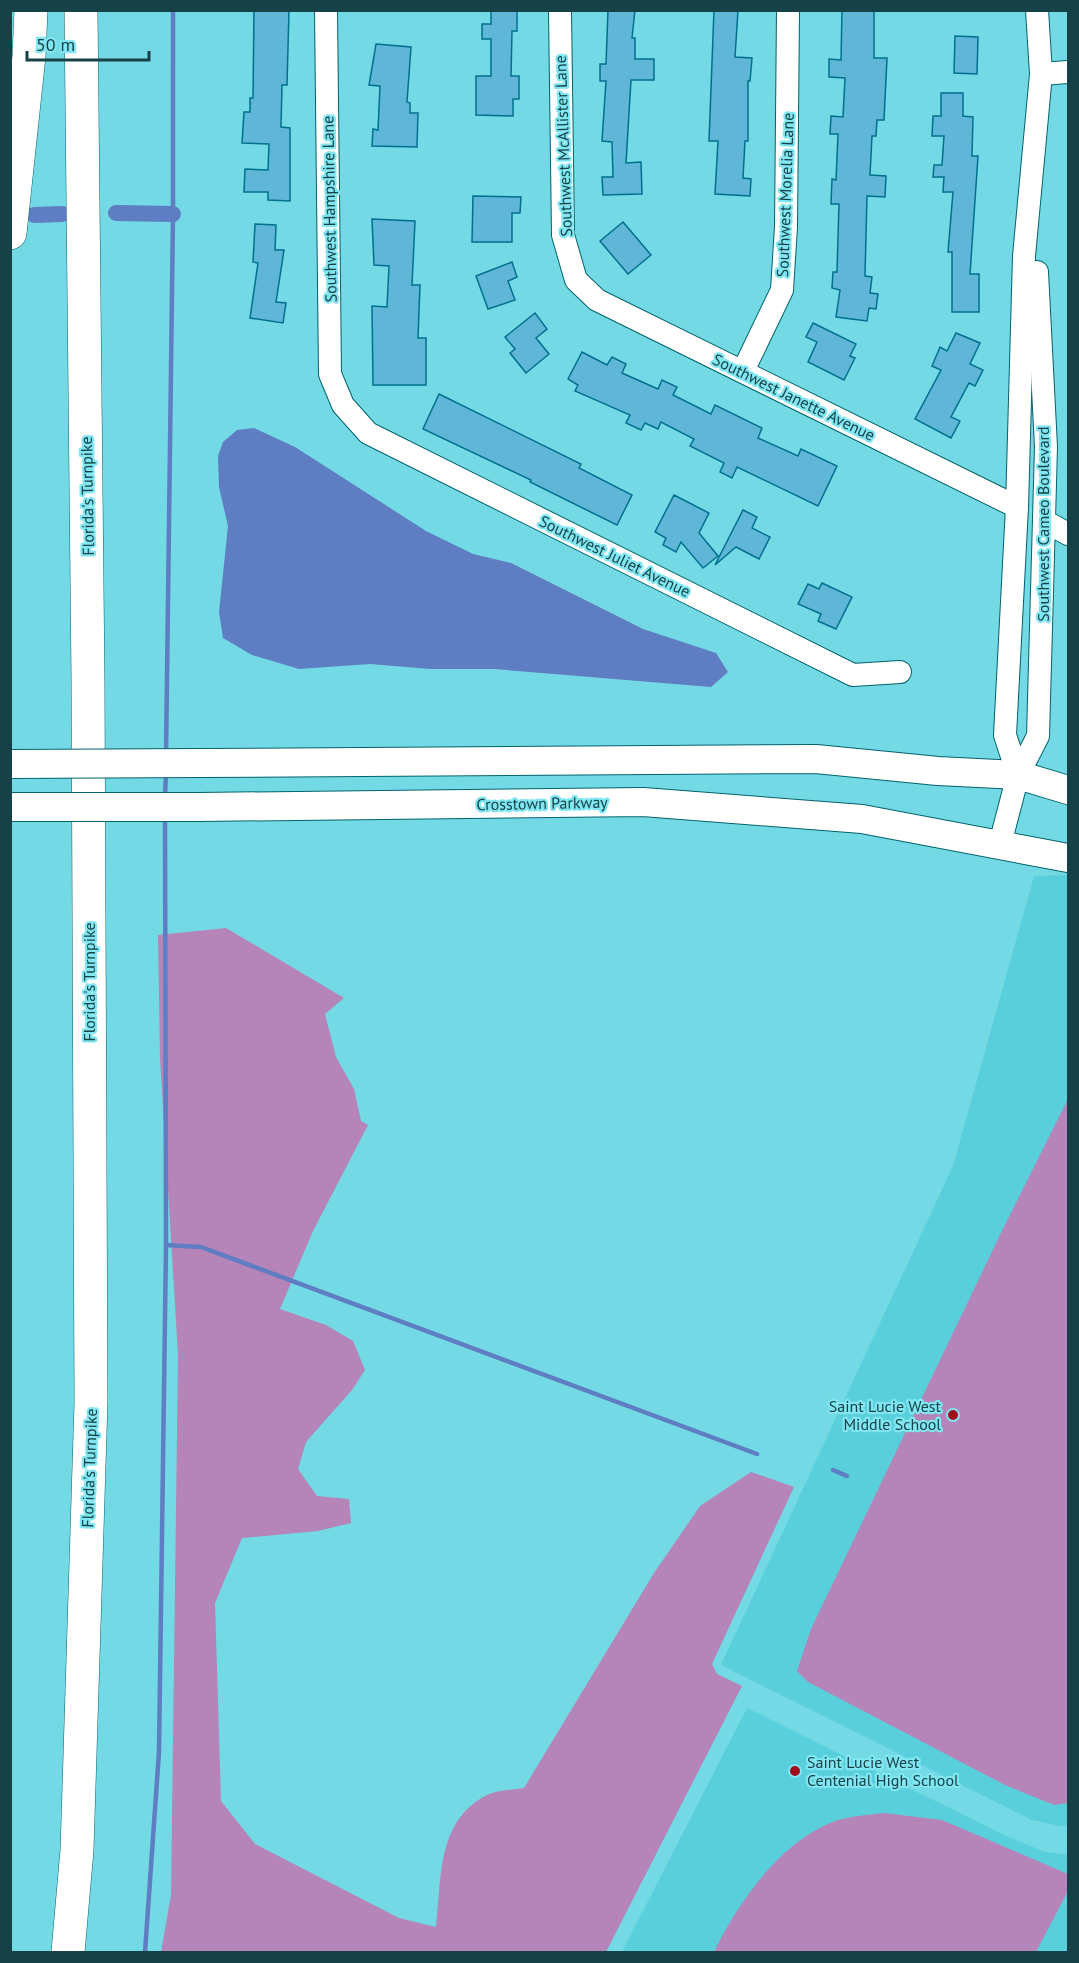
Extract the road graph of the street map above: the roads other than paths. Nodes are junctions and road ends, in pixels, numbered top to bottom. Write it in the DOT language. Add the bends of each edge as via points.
graph roads {
  1 [pos="31,10"];
  2 [pos="81,10"];
  3 [pos="326,10"];
  4 [pos="560,10"];
  5 [pos="788,10"];
  6 [pos="1037,10"];
  7 [pos="1068,72"];
  8 [pos="1041,75"];
  9 [pos="10,233"];
  10 [pos="1028,233"];
  11 [pos="576,279"];
  12 [pos="743,372"];
  13 [pos="343,405"];
  14 [pos="1017,507"];
  15 [pos="1046,522"];
  16 [pos="1068,534"];
  17 [pos="900,672"];
  18 [pos="10,764"];
  19 [pos="1017,775"];
  20 [pos="1068,790"];
  21 [pos="10,807"];
  22 [pos="1000,844"];
  23 [pos="1068,858"];
  24 [pos="79,1770"];
  25 [pos="49,1953"];
  26 [pos="68,1953"];
  1 -- 9 [label="highway"];
  2 -- 24 [label="highway, Florida's Turnpike" via="91,1402"];
  3 -- 13 [label="street, Southwest Hampshire Lane" via="330,374"];
  4 -- 11 [label="street, Southwest McAllister Lane" via="563,235"];
  5 -- 12 [label="street, Southwest Morelia Lane" via="782,290"];
  6 -- 8 [label="street, Southwest Cameo Boulevard"];
  7 -- 8 [label="street"];
  8 -- 10 [label="street, Southwest Cameo Boulevard"];
  10 -- 14 [label="street, Southwest Cameo Boulevard" via="1023,266"];
  10 -- 15 [label="street, Southwest Cameo Boulevard" via="1037,259"];
  11 -- 12 [label="street, Southwest Janette Avenue" via="597,300"];
  12 -- 14 [label="street, Southwest Janette Avenue"];
  13 -- 17 [label="street, Southwest Juliet Avenue" via="368,434 853,675"];
  14 -- 19 [label="street, Southwest Cameo Boulevard" via="1005,735"];
  15 -- 16 [label="street"];
  15 -- 19 [label="street, Southwest Cameo Boulevard" via="1038,736"];
  18 -- 19 [label="main road, bridge" via="816,759"];
  19 -- 20 [label="main road"];
  19 -- 22 [label="street, Southwest Cameo Boulevard"];
  21 -- 22 [label="main road, Crosstown Parkway, bridge" via="643,802 862,819"];
  22 -- 23 [label="main road, Crosstown Parkway"];
  24 -- 25 [label="highway" via="62,1853"];
  24 -- 26 [label="highway, Florida's Turnpike"];
}
